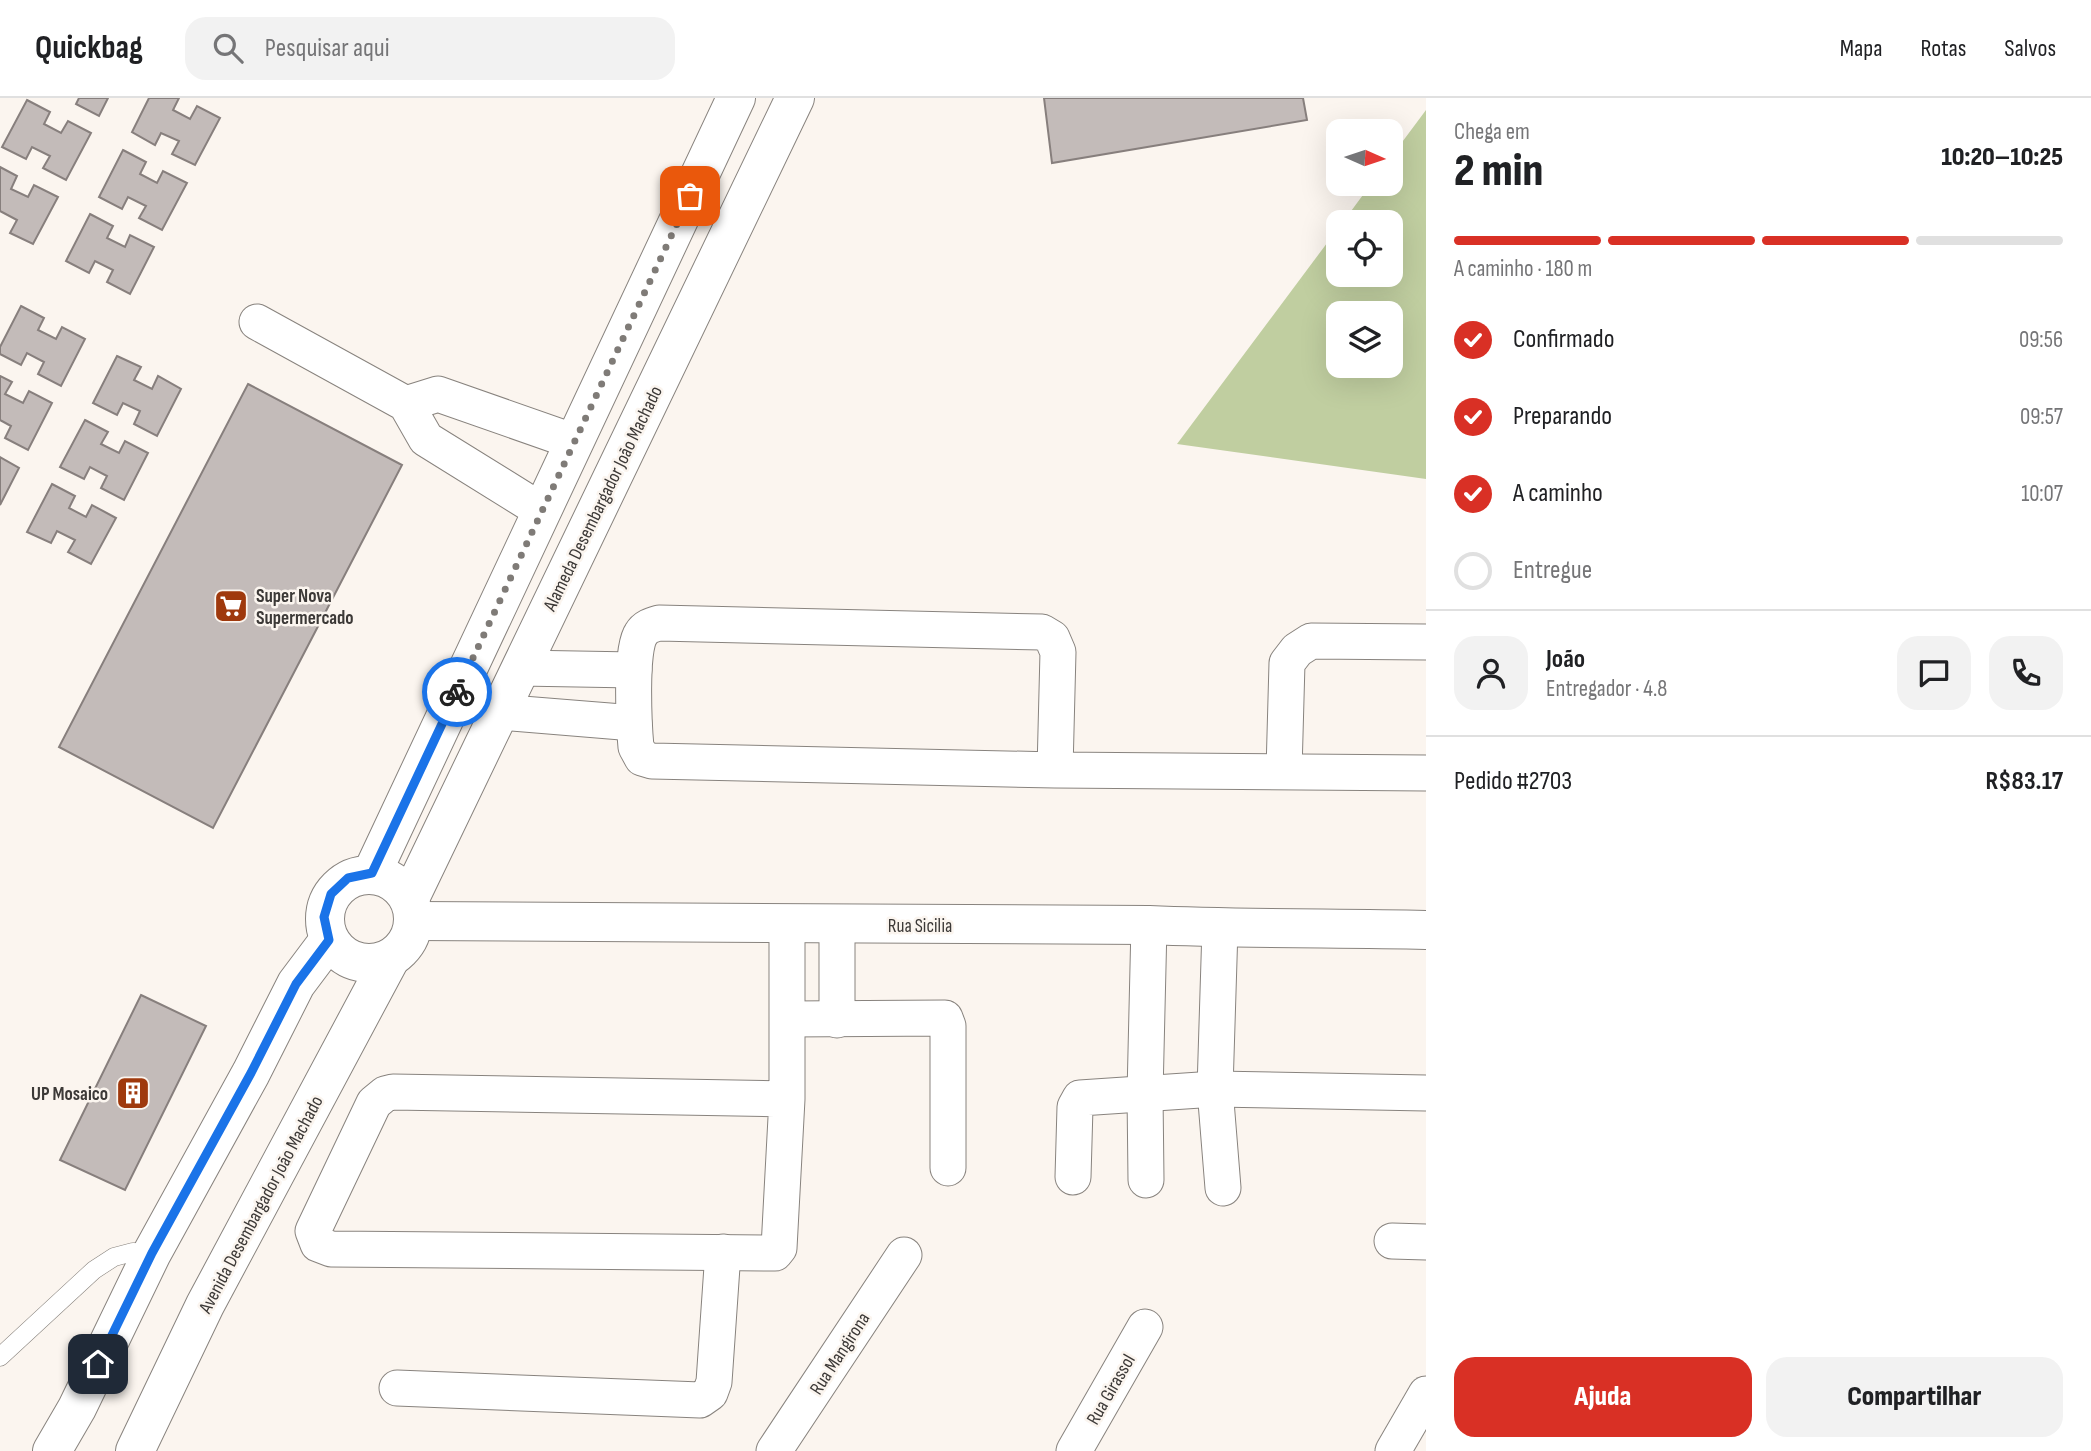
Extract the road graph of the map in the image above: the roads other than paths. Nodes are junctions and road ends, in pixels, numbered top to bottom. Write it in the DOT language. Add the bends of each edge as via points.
graph roads {
  1 [pos="736,98"];
  2 [pos="795,98"];
  3 [pos="257,323"];
  4 [pos="406,404"];
  5 [pos="575,442"];
  6 [pos="542,511"];
  7 [pos="1426,642"];
  8 [pos="520,668"];
  9 [pos="634,670"];
  10 [pos="499,712"];
  11 [pos="634,723"];
  12 [pos="1055,770"];
  13 [pos="1284,771"];
  14 [pos="1426,774"];
  15 [pos="372,873"];
  16 [pos="412,910"];
  17 [pos="788,924"];
  18 [pos="837,925"];
  19 [pos="1149,925"];
  20 [pos="1220,928"];
  21 [pos="1426,930"];
  22 [pos="329,940"];
  23 [pos="390,959"];
  24 [pos="789,1019"];
  25 [pos="836,1020"];
  26 [pos="1215,1090"];
  27 [pos="1426,1093"];
  28 [pos="1145,1094"];
  29 [pos="787,1099"];
  30 [pos="948,1168"];
  31 [pos="1073,1177"];
  32 [pos="1146,1180"];
  33 [pos="1223,1188"];
  34 [pos="723,1252"];
  35 [pos="152,1253"];
  36 [pos="904,1255"];
  37 [pos="1145,1326"];
  38 [pos="0,1357"];
  39 [pos="397,1388"];
  40 [pos="1426,1394"];
  41 [pos="52,1451"];
  42 [pos="135,1451"];
  43 [pos="774,1451"];
  44 [pos="1074,1451"];
  45 [pos="1393,1451"];
  1 -- 5 [label="street"];
  2 -- 8 [label="street, Alameda Desembargador João Machado"];
  3 -- 4 [label="street"];
  4 -- 5 [label="street" via="439,394"];
  4 -- 6 [label="street" via="426,439"];
  5 -- 6 [label="street"];
  6 -- 15 [label="street"];
  7 -- 13 [label="street" via="1311,641 1297,650 1287,663"];
  8 -- 9 [label="street"];
  8 -- 10 [label="street, Alameda Desembargador João Machado"];
  9 -- 11 [label="street"];
  9 -- 12 [label="street" via="639,635 659,623 1042,632 1052,638 1058,652"];
  10 -- 11 [label="street"];
  10 -- 16 [label="street, Alameda Desembargador João Machado"];
  11 -- 12 [label="street" via="636,747 642,758 652,761"];
  12 -- 13 [label="street"];
  13 -- 14 [label="street"];
  15 -- 16 [label="street" via="394,881"];
  15 -- 22 [label="street" via="348,878 331,894 324,917"];
  16 -- 17 [label="street, Rua Sicilia"];
  16 -- 23 [label="street" via="407,944"];
  17 -- 18 [label="street, Rua Sicilia"];
  17 -- 24 [label="street"];
  18 -- 19 [label="street, Rua Sicilia"];
  18 -- 25 [label="street"];
  19 -- 20 [label="street, Rua Sicilia"];
  19 -- 28 [label="street"];
  20 -- 21 [label="street, Rua Sicilia"];
  20 -- 26 [label="street"];
  22 -- 23 [label="street" via="345,957 367,964"];
  22 -- 35 [label="street" via="296,984"];
  23 -- 42 [label="street, Avenida Desembargador João Machado" via="205,1305"];
  24 -- 25 [label="street"];
  24 -- 29 [label="street"];
  25 -- 30 [label="street" via="945,1018"];
  26 -- 27 [label="street"];
  26 -- 28 [label="street"];
  26 -- 33 [label="street"];
  28 -- 31 [label="street" via="1080,1098 1075,1107"];
  28 -- 32 [label="street"];
  29 -- 34 [label="street" via="779,1248 775,1253"];
  29 -- 34 [label="street" via="385,1094 374,1103 313,1231 318,1244 331,1248"];
  34 -- 39 [label="street" via="715,1382 710,1394 700,1400"];
  35 -- 38 [label="lane" via="114,1257 94,1270"];
  35 -- 41 [label="street"];
  36 -- 43 [label="street, Rua Mangirona"];
  37 -- 44 [label="street, Rua Girassol"];
  40 -- 45 [label="street"];
}
